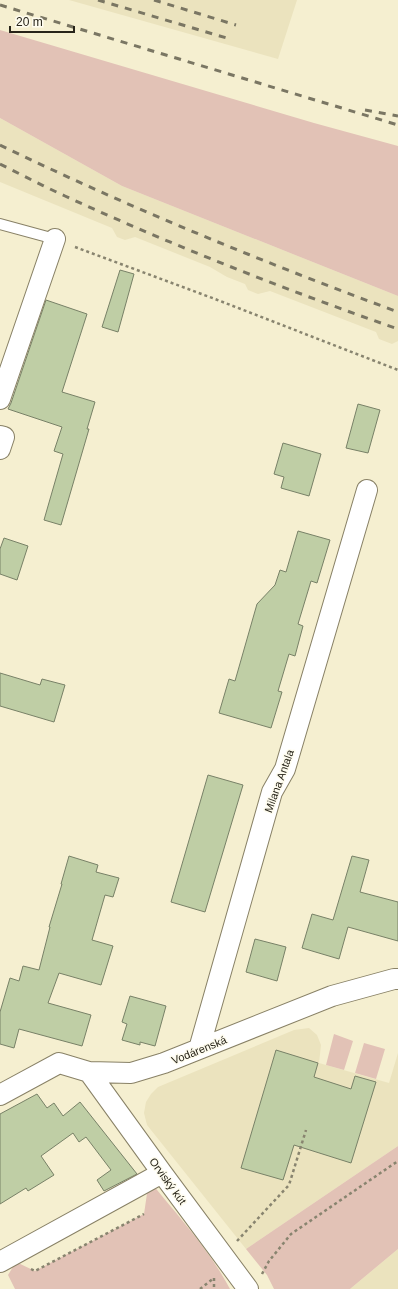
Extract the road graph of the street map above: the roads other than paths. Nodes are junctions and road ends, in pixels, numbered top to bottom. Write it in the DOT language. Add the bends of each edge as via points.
graph roads {
  1 [pos="0,224"];
  2 [pos="55,239"];
  3 [pos="0,399"];
  4 [pos="367,490"];
  5 [pos="398,979"];
  6 [pos="199,1049"];
  7 [pos="89,1072"];
  8 [pos="0,1095"];
  9 [pos="162,1173"];
  10 [pos="0,1262"];
  11 [pos="254,1283"];
  1 -- 2 [label="lane"];
  2 -- 3 [label="street"];
  4 -- 6 [label="street, Milana Antala" via="285,769 272,792"];
  5 -- 6 [label="street, Vodárenská" via="332,996"];
  6 -- 7 [label="street, Vodárenská" via="131,1073"];
  7 -- 8 [label="street, Vodárenská" via="59,1063"];
  7 -- 9 [label="street, Orviský kút"];
  9 -- 10 [label="street"];
  9 -- 11 [label="street, Orviský kút"];
}
